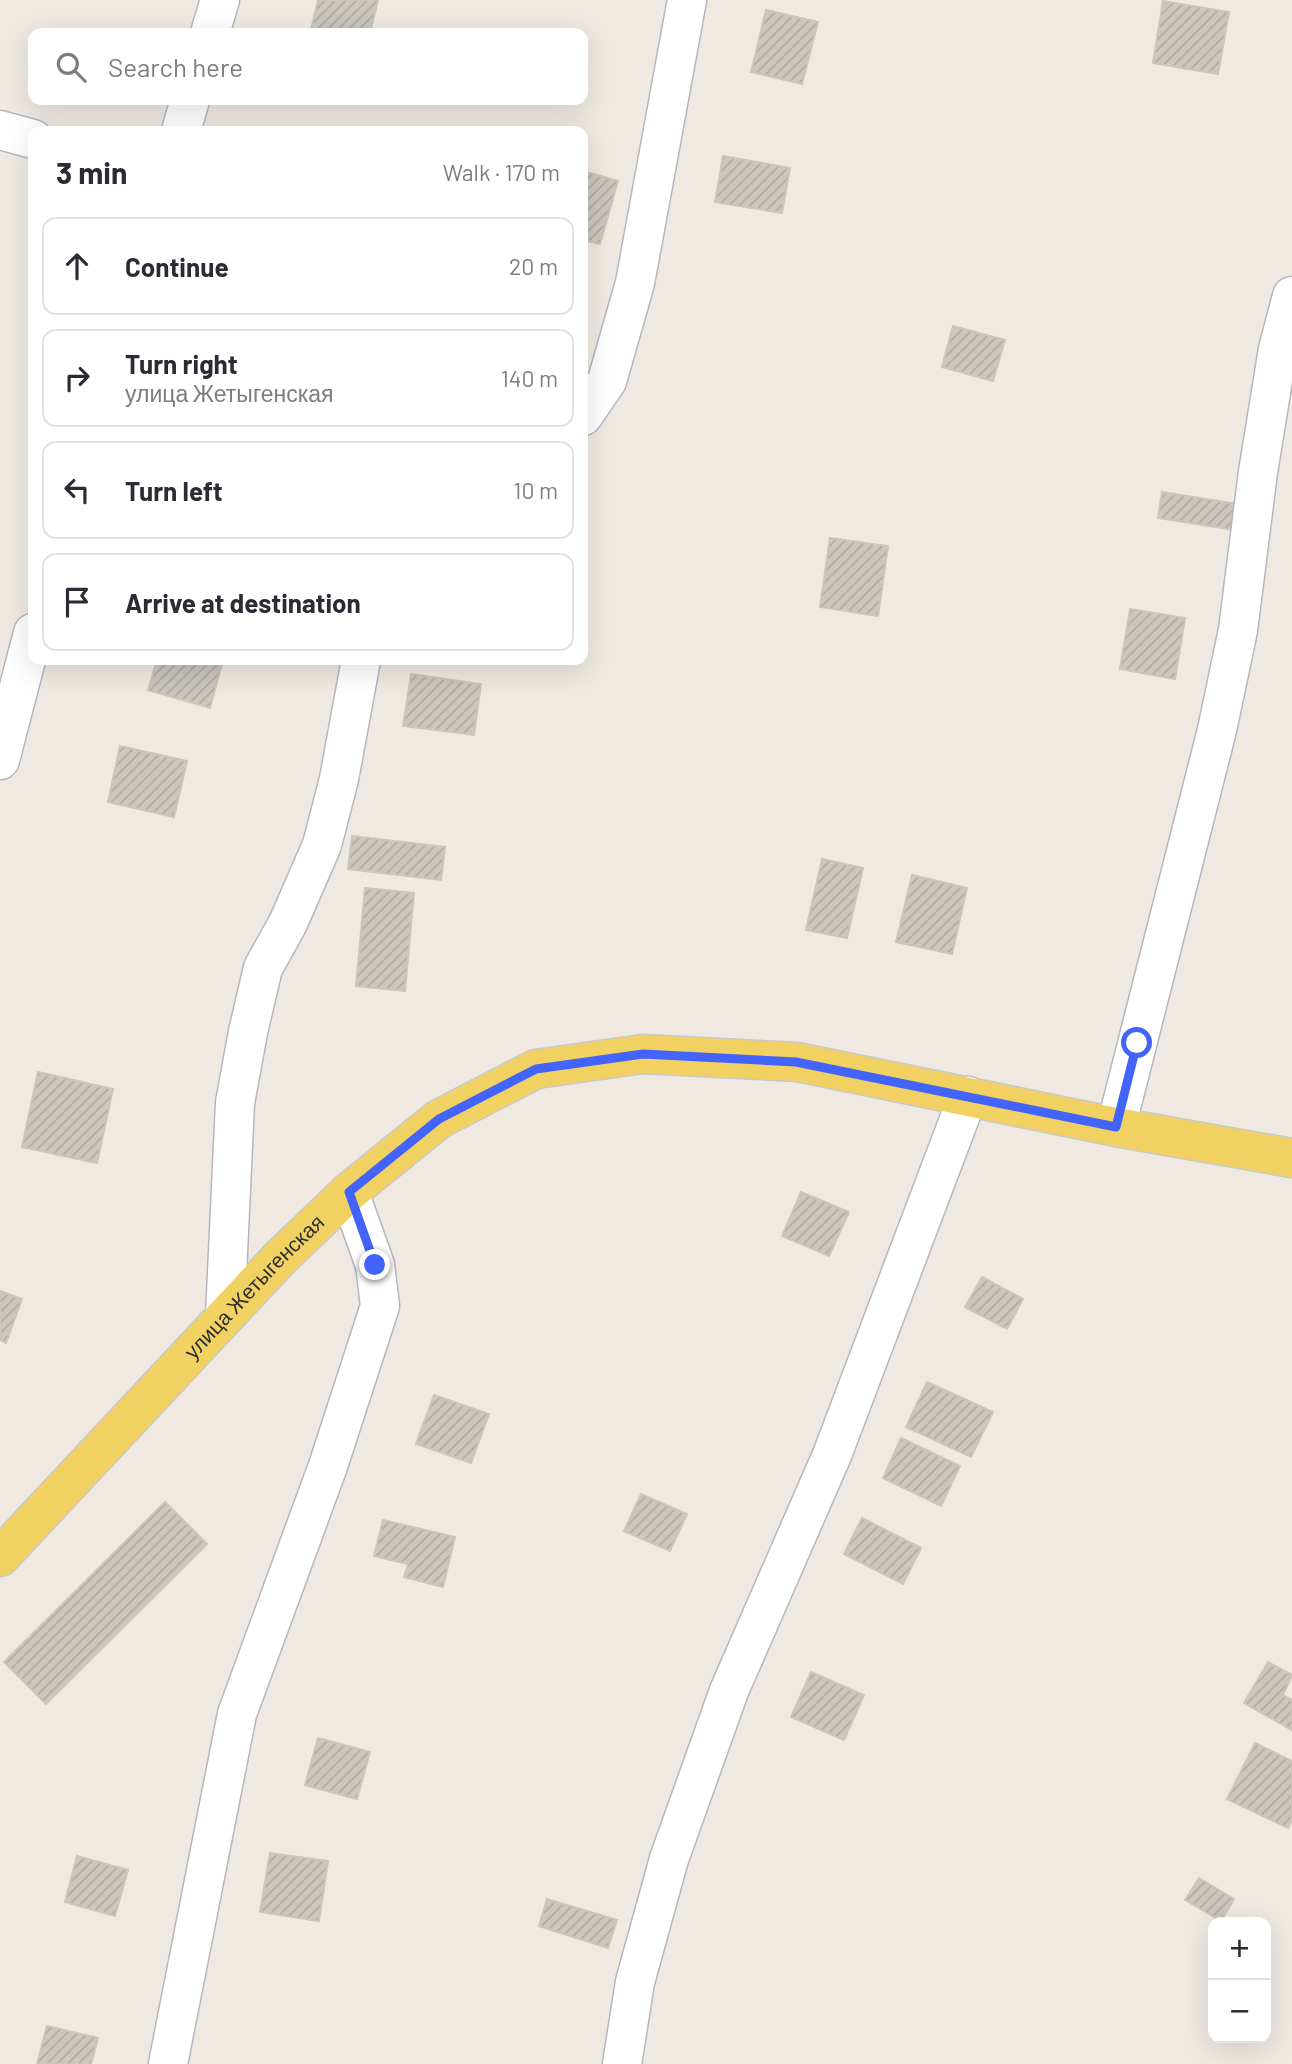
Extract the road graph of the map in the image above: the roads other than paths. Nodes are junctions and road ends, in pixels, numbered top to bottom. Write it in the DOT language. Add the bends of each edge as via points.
graph roads {
  1 [pos="220,0"];
  2 [pos="687,0"];
  3 [pos="212,28"];
  4 [pos="189,105"];
  5 [pos="182,126"];
  6 [pos="0,130"];
  7 [pos="28,138"];
  8 [pos="1292,296"];
  9 [pos="588,409"];
  10 [pos="28,652"];
  11 [pos="360,665"];
  12 [pos="0,760"];
  13 [pos="968,1096"];
  14 [pos="1116,1127"];
  15 [pos="1292,1158"];
  16 [pos="349,1192"];
  17 [pos="225,1316"];
  18 [pos="0,1557"];
  19 [pos="168,2064"];
  20 [pos="622,2064"];
  1 -- 3 [label="street"];
  2 -- 9 [label="street" via="635,282 607,381"];
  4 -- 5 [label="street"];
  6 -- 7 [label="street"];
  8 -- 14 [label="street" via="1258,472 1238,630"];
  10 -- 12 [label="street"];
  11 -- 17 [label="street" via="322,845 263,968 248,1032 235,1103"];
  13 -- 14 [label="main road, улица Жетыгенская"];
  13 -- 16 [label="main road, улица Жетыгенская" via="796,1062 643,1054 536,1069 439,1119"];
  13 -- 20 [label="street" via="832,1455 729,1691 669,1859 635,1982"];
  14 -- 15 [label="main road, улица Жетыгенская"];
  16 -- 17 [label="main road, улица Жетыгенская"];
  16 -- 19 [label="street" via="375,1265 380,1306 328,1466 237,1714"];
  17 -- 18 [label="main road, улица Жетыгенская"];
}
